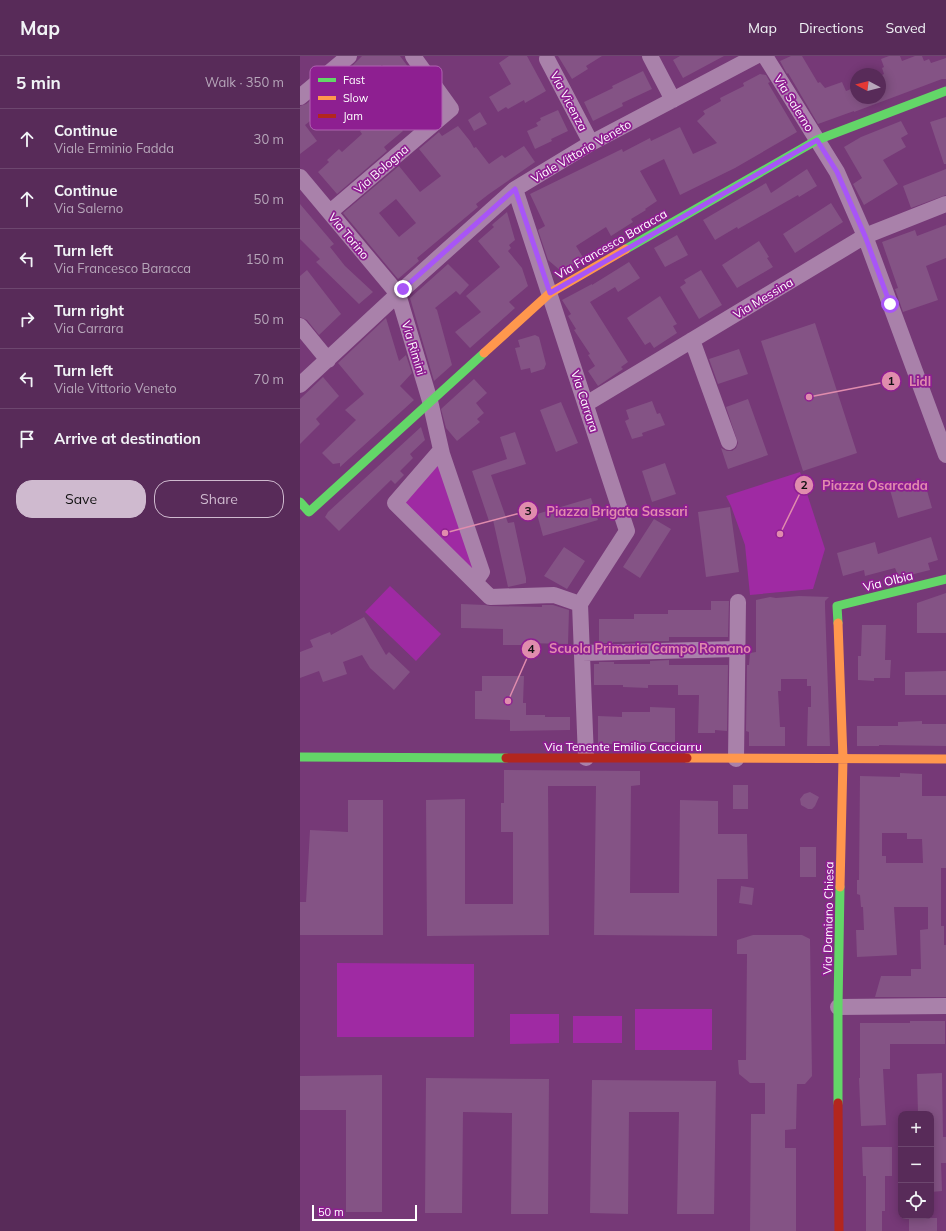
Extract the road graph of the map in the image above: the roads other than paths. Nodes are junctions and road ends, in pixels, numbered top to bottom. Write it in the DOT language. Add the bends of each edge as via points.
graph roads {
  1 [pos="349,56"];
  2 [pos="413,56"];
  3 [pos="650,56"];
  4 [pos="756,56"];
  5 [pos="765,56"];
  6 [pos="547,59"];
  7 [pos="337,66"];
  8 [pos="420,66"];
  9 [pos="310,89"];
  10 [pos="946,91"];
  11 [pos="442,96"];
  12 [pos="300,97"];
  13 [pos="673,100"];
  14 [pos="442,117"];
  15 [pos="426,130"];
  16 [pos="817,140"];
  17 [pos="591,143"];
  18 [pos="300,177"];
  19 [pos="515,189"];
  20 [pos="946,204"];
  21 [pos="330,212"];
  22 [pos="865,236"];
  23 [pos="550,293"];
  24 [pos="398,294"];
  25 [pos="300,326"];
  26 [pos="692,340"];
  27 [pos="328,360"];
  28 [pos="300,385"];
  29 [pos="430,401"];
  30 [pos="586,404"];
  31 [pos="729,442"];
  32 [pos="441,450"];
  33 [pos="946,455"];
  34 [pos="300,502"];
  35 [pos="946,579"];
  36 [pos="475,582"];
  37 [pos="738,602"];
  38 [pos="580,604"];
  39 [pos="837,606"];
  40 [pos="736,648"];
  41 [pos="582,653"];
  42 [pos="300,757"];
  43 [pos="586,758"];
  44 [pos="736,758"];
  45 [pos="843,759"];
  46 [pos="946,759"];
  47 [pos="946,1006"];
  48 [pos="838,1007"];
  49 [pos="839,1231"];
  1 -- 7 [label="street"];
  2 -- 8 [label="street, Via Bologna"];
  3 -- 13 [label="street"];
  4 -- 13 [label="street, Viale Vittorio Veneto"];
  5 -- 16 [label="street, Via Salerno"];
  6 -- 17 [label="street, Via Vicenza"];
  9 -- 12 [label="street"];
  10 -- 16 [label="street, Via Francesco Baracca"];
  11 -- 14 [label="street, Via Bologna" via="451,109"];
  13 -- 17 [label="street, Viale Vittorio Veneto"];
  15 -- 21 [label="street, Via Bologna"];
  16 -- 22 [label="street, Via Salerno" via="837,172"];
  16 -- 23 [label="street, Via Francesco Baracca"];
  17 -- 19 [label="street, Viale Vittorio Veneto"];
  18 -- 21 [label="street, Via Torino"];
  19 -- 23 [label="street, Via Carrara"];
  19 -- 24 [label="street, Viale Vittorio Veneto"];
  20 -- 22 [label="street, Via Messina"];
  21 -- 24 [label="street, Via Torino"];
  22 -- 26 [label="street, Via Messina"];
  22 -- 33 [label="street, Via Salerno"];
  23 -- 29 [label="street, Via Francesco Baracca"];
  23 -- 30 [label="street, Via Carrara"];
  24 -- 27 [label="street, Viale Vittorio Veneto"];
  24 -- 29 [label="street, Via Rimini"];
  25 -- 27 [label="street"];
  26 -- 30 [label="street, Via Messina"];
  26 -- 31 [label="street"];
  27 -- 28 [label="street, Viale Vittorio Veneto"];
  29 -- 32 [label="street, Via Rimini"];
  29 -- 34 [label="street, Via Francesco Baracca" via="309,512"];
  30 -- 38 [label="street, Via Carrara" via="627,531"];
  32 -- 36 [label="street, Via Rimini" via="482,572"];
  32 -- 36 [label="street" via="395,503"];
  35 -- 39 [label="street, Via Olbia"];
  36 -- 38 [label="street" via="490,597 554,595"];
  37 -- 40 [label="street"];
  38 -- 41 [label="street"];
  39 -- 45 [label="street, Via Damiano Chiesa"];
  40 -- 41 [label="street"];
  40 -- 44 [label="street"];
  41 -- 43 [label="street"];
  42 -- 43 [label="street, Via Tenente Emilio Cacciarru"];
  43 -- 44 [label="street, Via Tenente Emilio Cacciarru"];
  44 -- 45 [label="street, Via Tenente Emilio Cacciarru"];
  45 -- 46 [label="street, Via Tenente Emilio Cacciarru"];
  45 -- 48 [label="street, Via Damiano Chiesa"];
  47 -- 48 [label="street"];
  48 -- 49 [label="street, Via Damiano Chiesa"];
}
